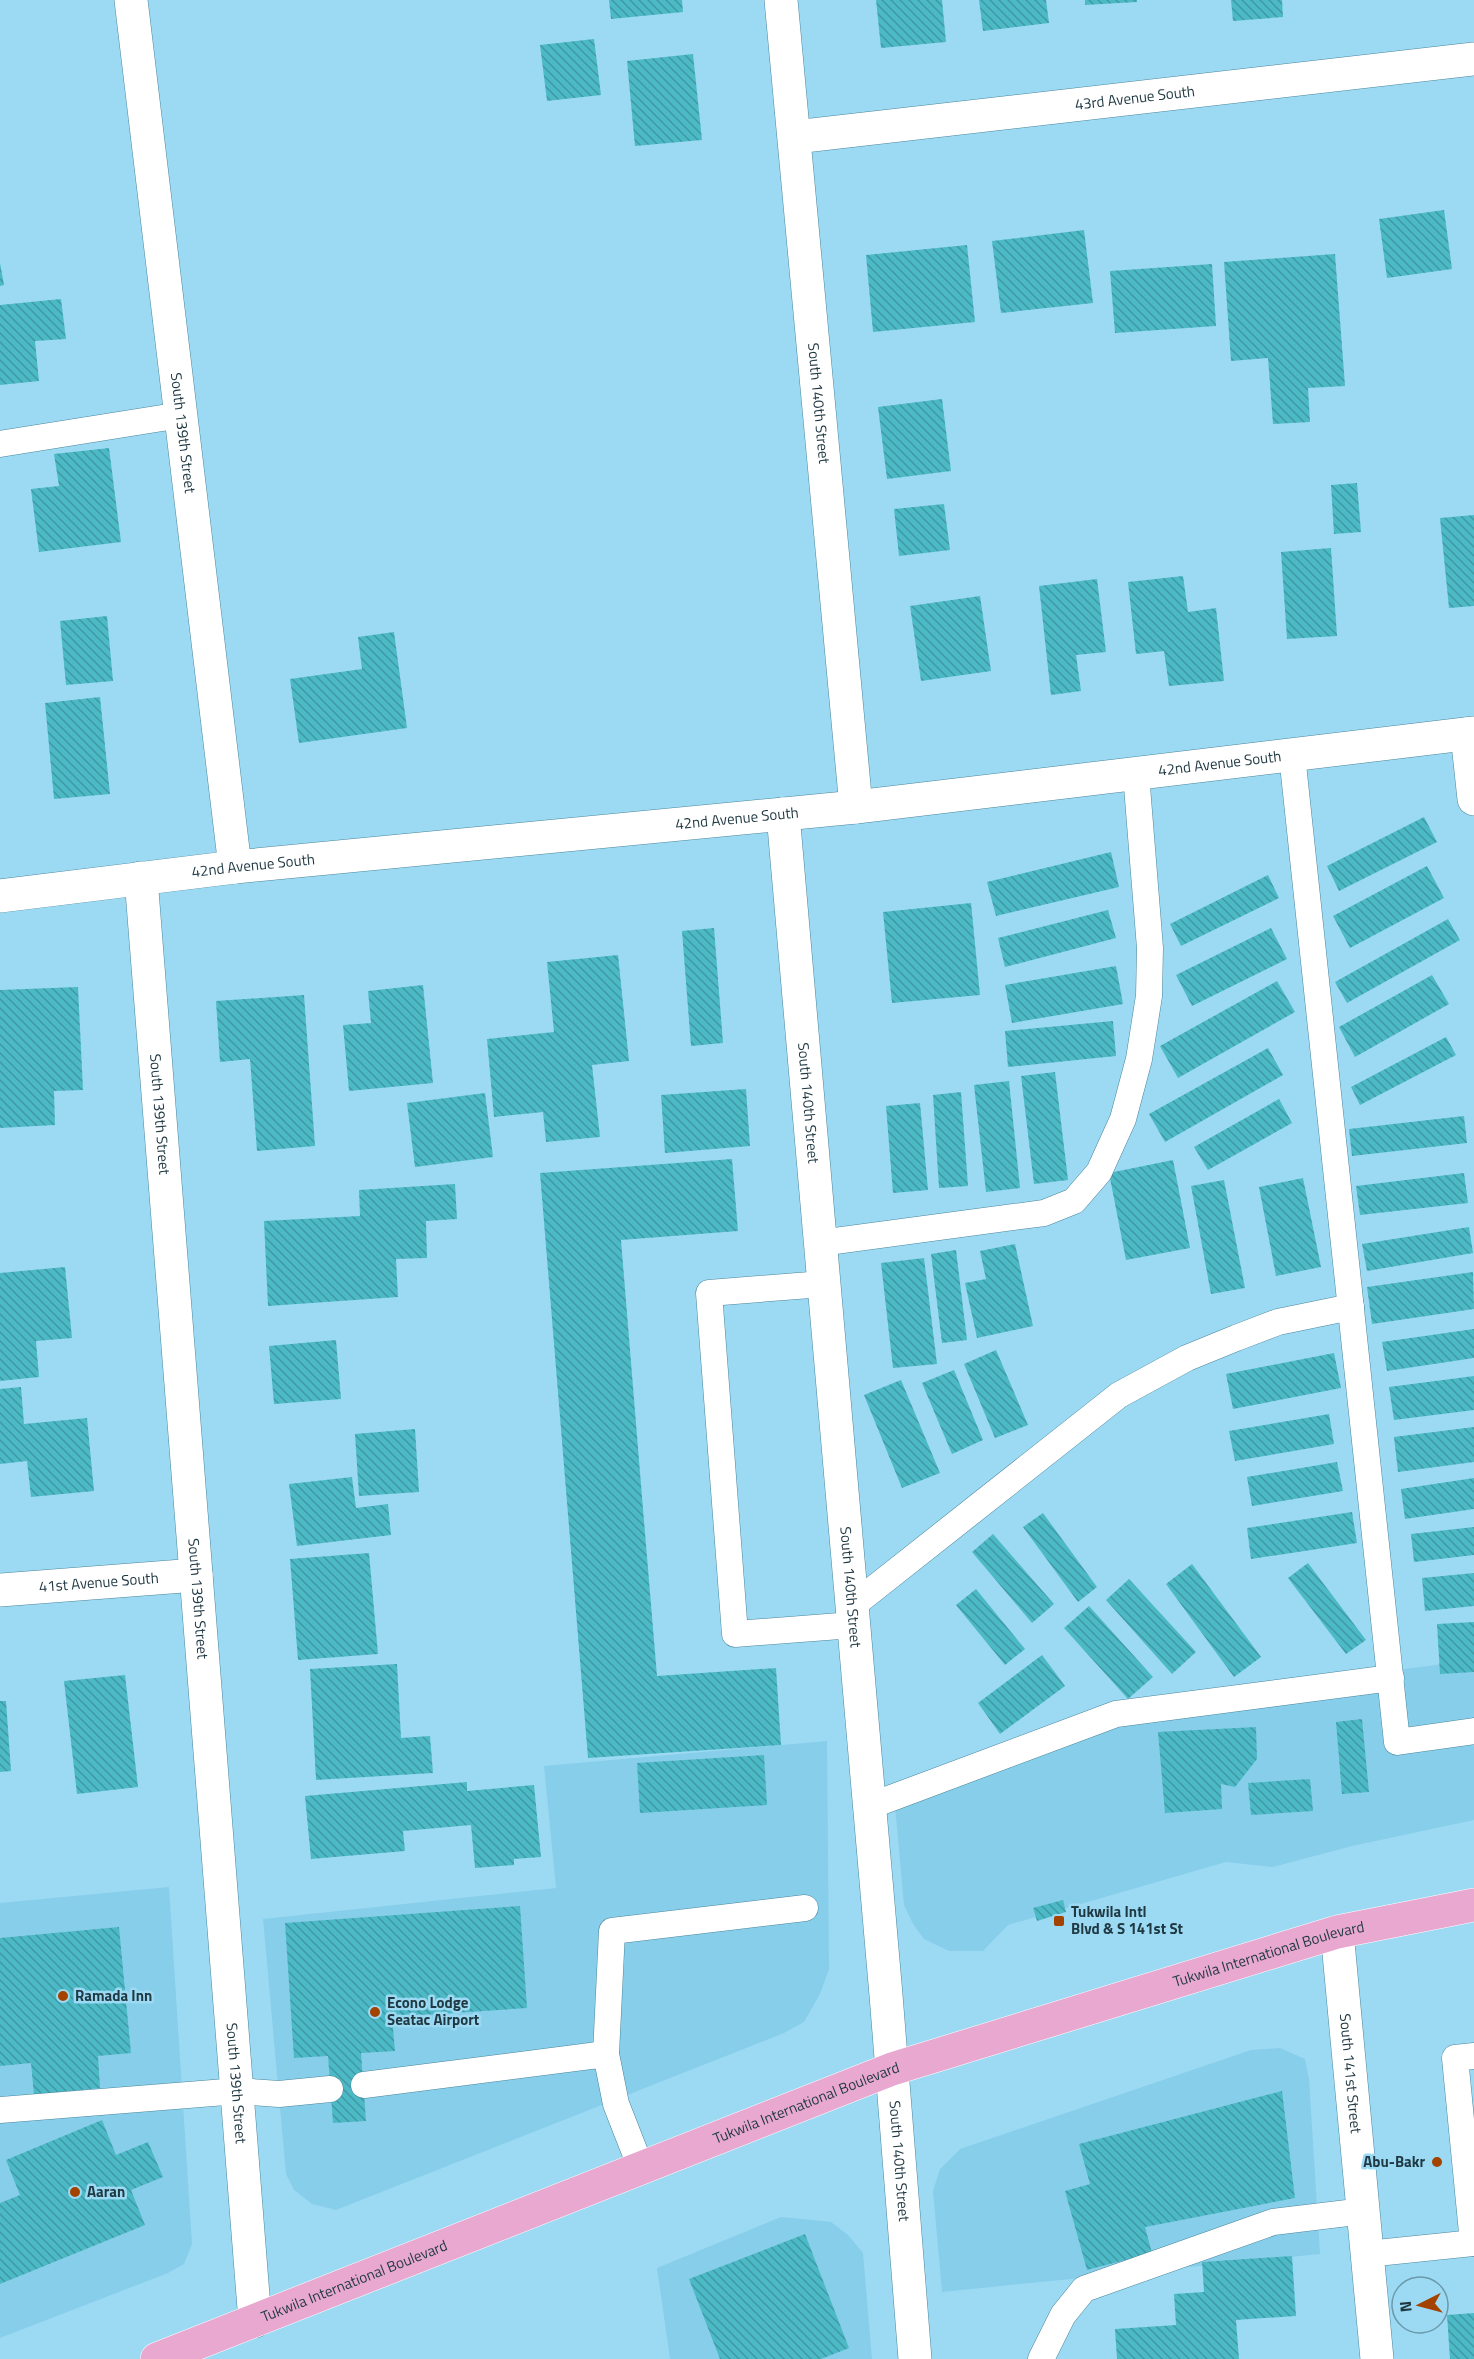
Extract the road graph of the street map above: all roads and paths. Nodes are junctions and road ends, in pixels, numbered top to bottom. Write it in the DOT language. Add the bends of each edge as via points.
graph roads {
  1 [pos="132,0"];
  2 [pos="782,0"];
  3 [pos="1474,59"];
  4 [pos="795,137"];
  5 [pos="181,415"];
  6 [pos="0,444"];
  7 [pos="1471,734"];
  8 [pos="1292,755"];
  9 [pos="1136,774"];
  10 [pos="1474,799"];
  11 [pos="856,807"];
  12 [pos="783,814"];
  13 [pos="235,867"];
  14 [pos="141,878"];
  15 [pos="0,896"];
  16 [pos="820,1243"];
  17 [pos="824,1284"];
  18 [pos="1351,1307"];
  19 [pos="196,1575"];
  20 [pos="0,1590"];
  21 [pos="853,1615"];
  22 [pos="1391,1678"];
  23 [pos="1474,1731"];
  24 [pos="870,1806"];
  25 [pos="1474,1905"];
  26 [pos="805,1908"];
  27 [pos="1337,1932"];
  28 [pos="606,2054"];
  29 [pos="1474,2056"];
  30 [pos="892,2069"];
  31 [pos="364,2085"];
  32 [pos="330,2089"];
  33 [pos="238,2091"];
  34 [pos="0,2110"];
  35 [pos="641,2168"];
  36 [pos="1364,2211"];
  37 [pos="1474,2243"];
  38 [pos="1367,2254"];
  39 [pos="255,2321"];
  40 [pos="157,2359"];
  41 [pos="915,2359"];
  42 [pos="1041,2359"];
  43 [pos="1377,2359"];
  1 -- 5 [label="street, South 139th Street"];
  2 -- 4 [label="street, South 140th Street"];
  3 -- 4 [label="street, 43rd Avenue South"];
  4 -- 11 [label="street, South 140th Street"];
  5 -- 6 [label="lane"];
  5 -- 13 [label="street, South 139th Street"];
  7 -- 8 [label="street, 42nd Avenue South"];
  7 -- 10 [label="street"];
  8 -- 9 [label="street, 42nd Avenue South"];
  8 -- 18 [label="lane"];
  9 -- 11 [label="street, 42nd Avenue South"];
  9 -- 16 [label="lane" via="1150,948 1149,996 1139,1059 1123,1119 1099,1172 1074,1202 1044,1213"];
  11 -- 12 [label="street, 42nd Avenue South"];
  12 -- 13 [label="street, 42nd Avenue South"];
  12 -- 16 [label="street, South 140th Street"];
  13 -- 14 [label="street, 42nd Avenue South"];
  14 -- 15 [label="street, 42nd Avenue South"];
  14 -- 19 [label="street, South 139th Street"];
  16 -- 17 [label="street, South 140th Street"];
  17 -- 21 [label="street, South 140th Street"];
  17 -- 21 [label="lane" via="709,1293 735,1634"];
  18 -- 21 [label="lane" via="1278,1322 1187,1358 1119,1395"];
  18 -- 22 [label="lane"];
  19 -- 20 [label="street, 41st Avenue South"];
  19 -- 33 [label="street, South 139th Street"];
  21 -- 24 [label="street, South 140th Street"];
  22 -- 23 [label="lane" via="1397,1742"];
  22 -- 24 [label="lane" via="1116,1714"];
  24 -- 30 [label="street, South 140th Street"];
  25 -- 27 [label="main road, Tukwila International Boulevard"];
  26 -- 28 [label="lane" via="612,1931"];
  27 -- 30 [label="main road, Tukwila International Boulevard"];
  27 -- 36 [label="street, South 141st Street"];
  28 -- 31 [label="lane"];
  28 -- 35 [label="lane" via="616,2104"];
  29 -- 37 [label="lane" via="1455,2058"];
  30 -- 35 [label="main road, Tukwila International Boulevard"];
  30 -- 41 [label="street, South 140th Street"];
  32 -- 33 [label="lane" via="279,2094"];
  33 -- 34 [label="lane"];
  33 -- 39 [label="street, South 139th Street"];
  35 -- 39 [label="main road, Tukwila International Boulevard"];
  36 -- 38 [label="street, South 141st Street"];
  36 -- 42 [label="lane" via="1273,2222 1084,2289 1063,2315"];
  37 -- 38 [label="lane"];
  38 -- 43 [label="street, South 141st Street"];
  39 -- 40 [label="main road, Tukwila International Boulevard"];
}
